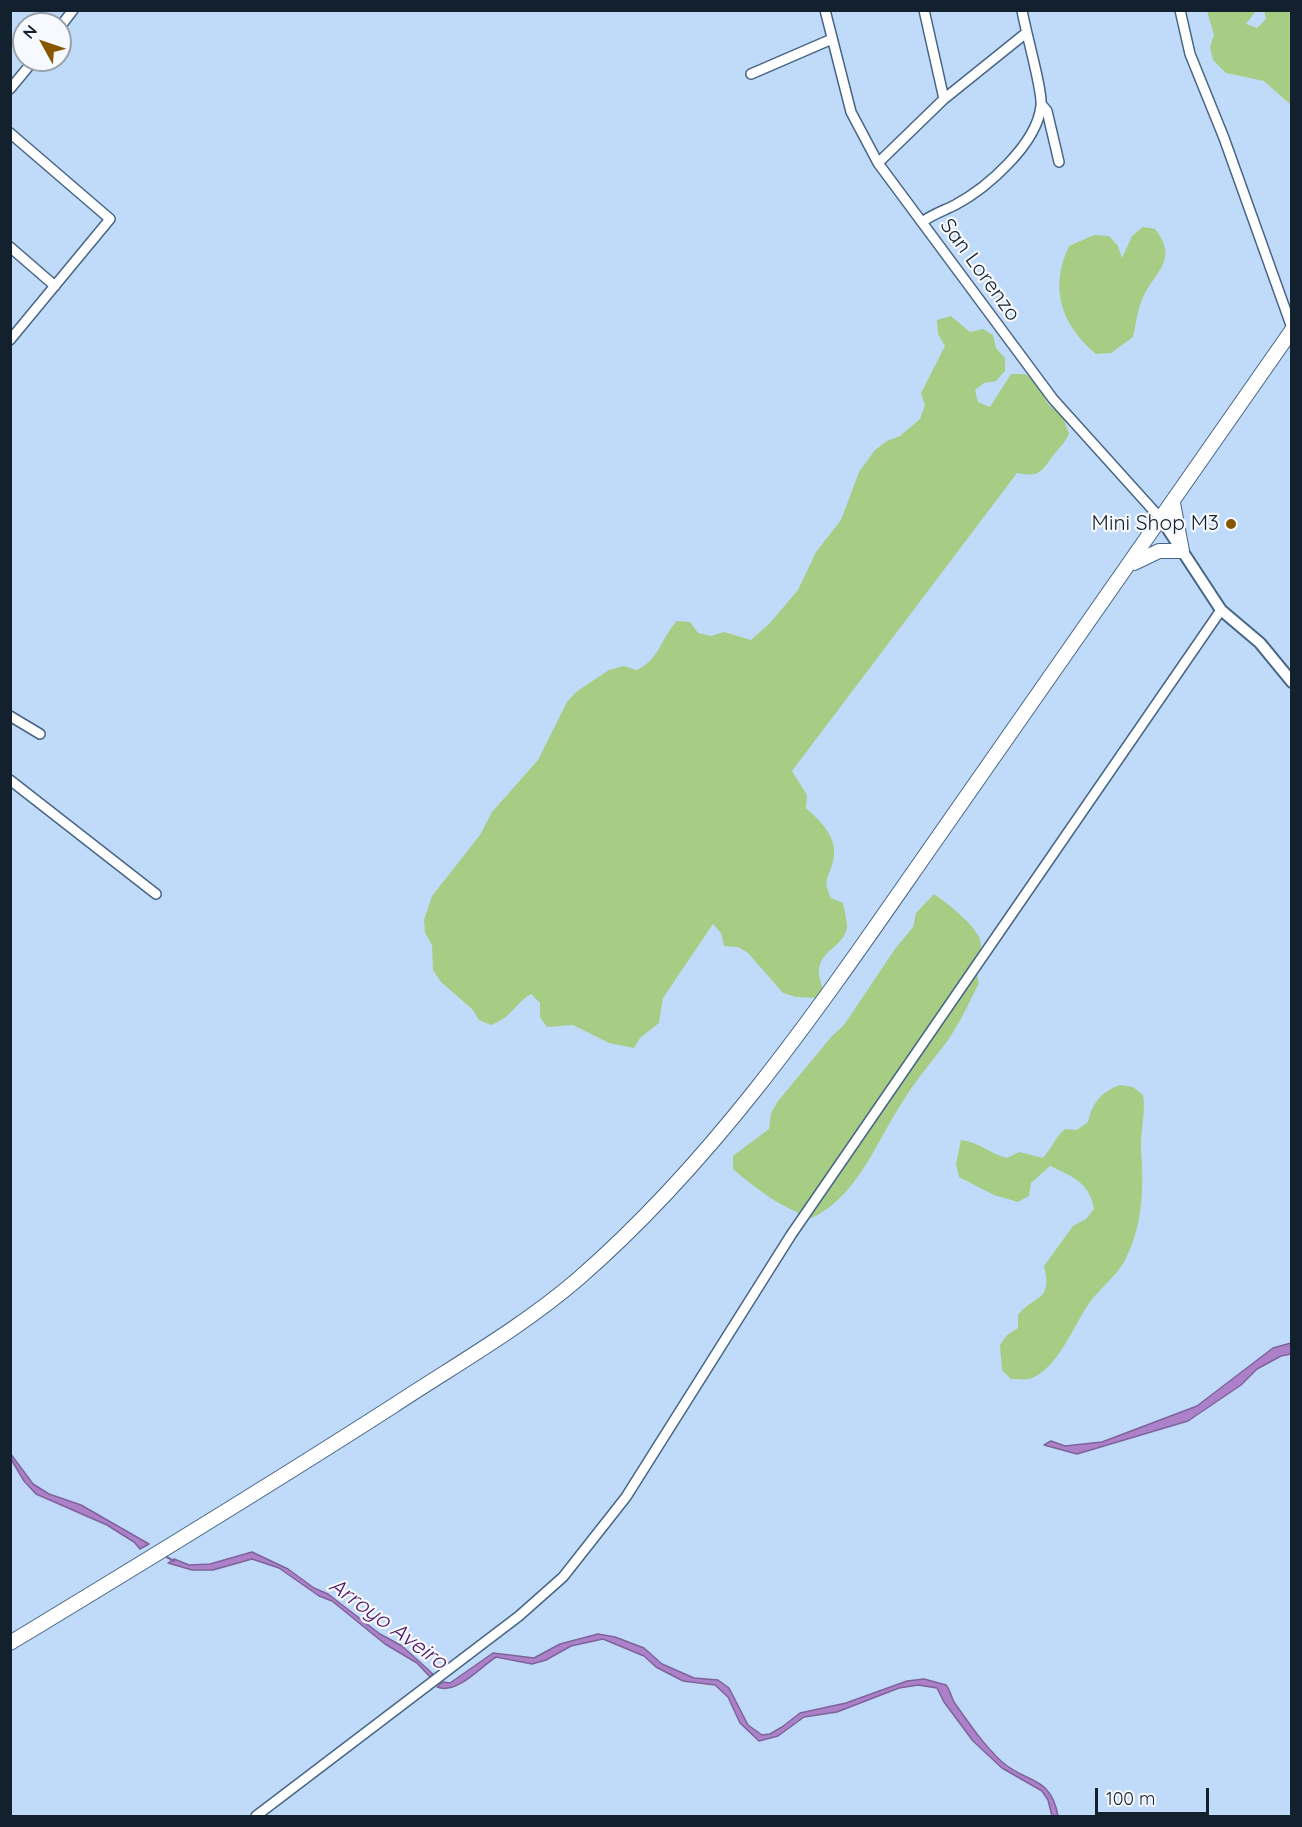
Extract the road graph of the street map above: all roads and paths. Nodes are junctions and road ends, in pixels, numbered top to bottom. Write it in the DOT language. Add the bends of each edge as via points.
graph roads {
  1 [pos="825,10"];
  2 [pos="924,10"];
  3 [pos="1022,10"];
  4 [pos="1180,10"];
  5 [pos="1026,33"];
  6 [pos="832,39"];
  7 [pos="24,72"];
  8 [pos="751,74"];
  9 [pos="10,89"];
  10 [pos="944,99"];
  11 [pos="1041,105"];
  12 [pos="10,133"];
  13 [pos="1059,162"];
  14 [pos="878,163"];
  15 [pos="922,222"];
  16 [pos="10,248"];
  17 [pos="55,286"];
  18 [pos="1292,329"];
  19 [pos="10,340"];
  20 [pos="1173,503"];
  21 [pos="1162,520"];
  22 [pos="1182,551"];
  23 [pos="1129,566"];
  24 [pos="1221,610"];
  25 [pos="1292,682"];
  26 [pos="10,716"];
  27 [pos="40,734"];
  28 [pos="10,780"];
  29 [pos="156,894"];
  30 [pos="10,1643"];
  31 [pos="256,1816"];
  1 -- 6 [label="street, San Lorenzo"];
  2 -- 10 [label="street"];
  3 -- 5 [label="street"];
  4 -- 18 [label="street" via="1190,54"];
  5 -- 10 [label="street"];
  5 -- 11 [label="street"];
  6 -- 8 [label="street"];
  6 -- 14 [label="street, San Lorenzo" via="851,112"];
  7 -- 9 [label="street"];
  10 -- 14 [label="street"];
  11 -- 13 [label="street" via="1047,111"];
  11 -- 15 [label="street" via="1034,130 1010,160 971,194"];
  12 -- 17 [label="street" via="110,219"];
  14 -- 15 [label="street, San Lorenzo"];
  15 -- 21 [label="street, San Lorenzo" via="1053,399"];
  16 -- 17 [label="street"];
  17 -- 19 [label="street"];
  18 -- 20 [label="highway"];
  20 -- 21 [label="highway"];
  20 -- 22 [label="highway"];
  21 -- 22 [label="main road"];
  21 -- 23 [label="highway"];
  22 -- 23 [label="highway" via="1159,551"];
  22 -- 24 [label="main road"];
  23 -- 30 [label="highway" via="765,1080 700,1158 632,1228 578,1279 518,1324 177,1542"];
  24 -- 25 [label="main road" via="1260,643"];
  24 -- 31 [label="street" via="791,1235 626,1497 563,1577 519,1616"];
  26 -- 27 [label="street"];
  28 -- 29 [label="street"];
}
